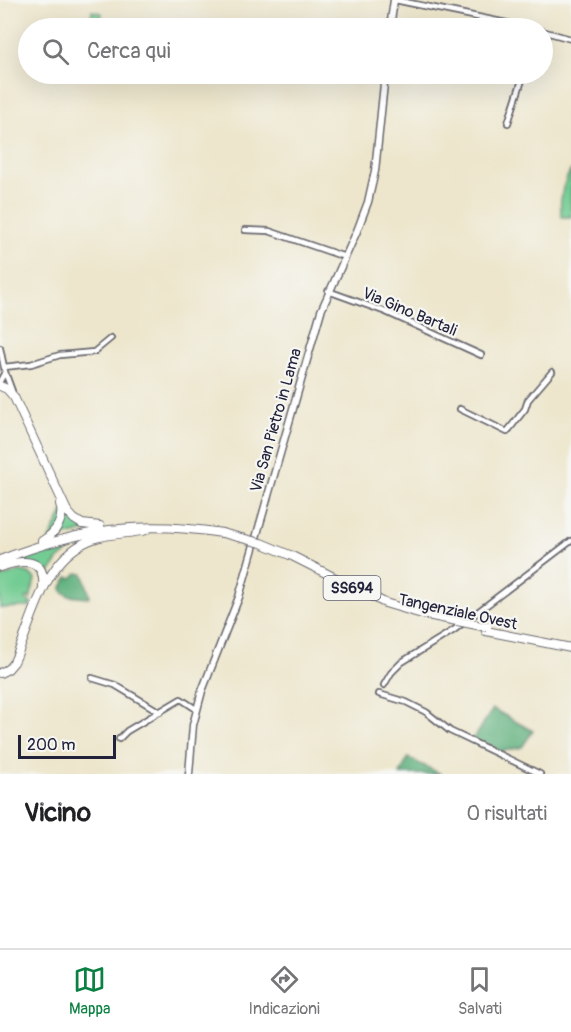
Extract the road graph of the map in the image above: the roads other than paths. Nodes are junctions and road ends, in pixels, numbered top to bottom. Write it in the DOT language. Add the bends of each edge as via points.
graph roads {
  1 [pos="395,0"];
  2 [pos="392,18"];
  3 [pos="482,18"];
  4 [pos="553,34"];
  5 [pos="571,39"];
  6 [pos="384,84"];
  7 [pos="521,84"];
  8 [pos="508,123"];
  9 [pos="245,230"];
  10 [pos="345,257"];
  11 [pos="328,291"];
  12 [pos="111,338"];
  13 [pos="0,348"];
  14 [pos="481,355"];
  15 [pos="4,369"];
  16 [pos="552,372"];
  17 [pos="0,381"];
  18 [pos="0,386"];
  19 [pos="17,403"];
  20 [pos="460,409"];
  21 [pos="53,483"];
  22 [pos="138,526"];
  23 [pos="146,530"];
  24 [pos="222,535"];
  25 [pos="571,541"];
  26 [pos="1,562"];
  27 [pos="40,596"];
  28 [pos="571,646"];
  29 [pos="0,673"];
  30 [pos="92,678"];
  31 [pos="384,685"];
  32 [pos="379,694"];
  33 [pos="196,710"];
  34 [pos="160,712"];
  35 [pos="119,739"];
  36 [pos="189,774"];
  37 [pos="540,774"];
  1 -- 2 [label="main road"];
  1 -- 3 [label="street"];
  4 -- 5 [label="street"];
  6 -- 10 [label="main road, Via San Pietro in Lama" via="372,186"];
  7 -- 8 [label="street"];
  9 -- 10 [label="street" via="269,231"];
  10 -- 11 [label="main road, Via San Pietro in Lama"];
  11 -- 14 [label="street, Via Gino Bartali" via="386,312"];
  11 -- 33 [label="main road, Via San Pietro in Lama" via="240,597"];
  12 -- 15 [label="street" via="94,352 60,355"];
  13 -- 15 [label="street"];
  15 -- 17 [label="street"];
  15 -- 19 [label="street"];
  16 -- 20 [label="street" via="507,432"];
  18 -- 19 [label="highway"];
  19 -- 21 [label="highway"];
  21 -- 22 [label="highway" via="70,515 81,524"];
  21 -- 26 [label="highway" via="62,510 57,527 45,540"];
  22 -- 24 [label="highway, Tangenziale Ovest / SS694" via="179,527"];
  22 -- 26 [label="highway, Tangenziale Ovest / SS694" via="79,534"];
  23 -- 24 [label="highway, Tangenziale Ovest / SS694"];
  23 -- 26 [label="highway, Tangenziale Ovest / SS694" via="77,539"];
  23 -- 27 [label="highway" via="97,537 75,547 56,565"];
  24 -- 28 [label="highway, Tangenziale Ovest / SS694, bridge" via="287,558 391,610"];
  25 -- 31 [label="street" via="454,630 402,662"];
  26 -- 27 [label="highway" via="36,565 43,578"];
  27 -- 29 [label="highway" via="14,662"];
  30 -- 34 [label="street" via="115,686"];
  32 -- 37 [label="street" via="406,702 450,731"];
  33 -- 34 [label="street" via="181,699"];
  33 -- 36 [label="main road, Via San Pietro in Lama"];
  34 -- 35 [label="street"];
}
